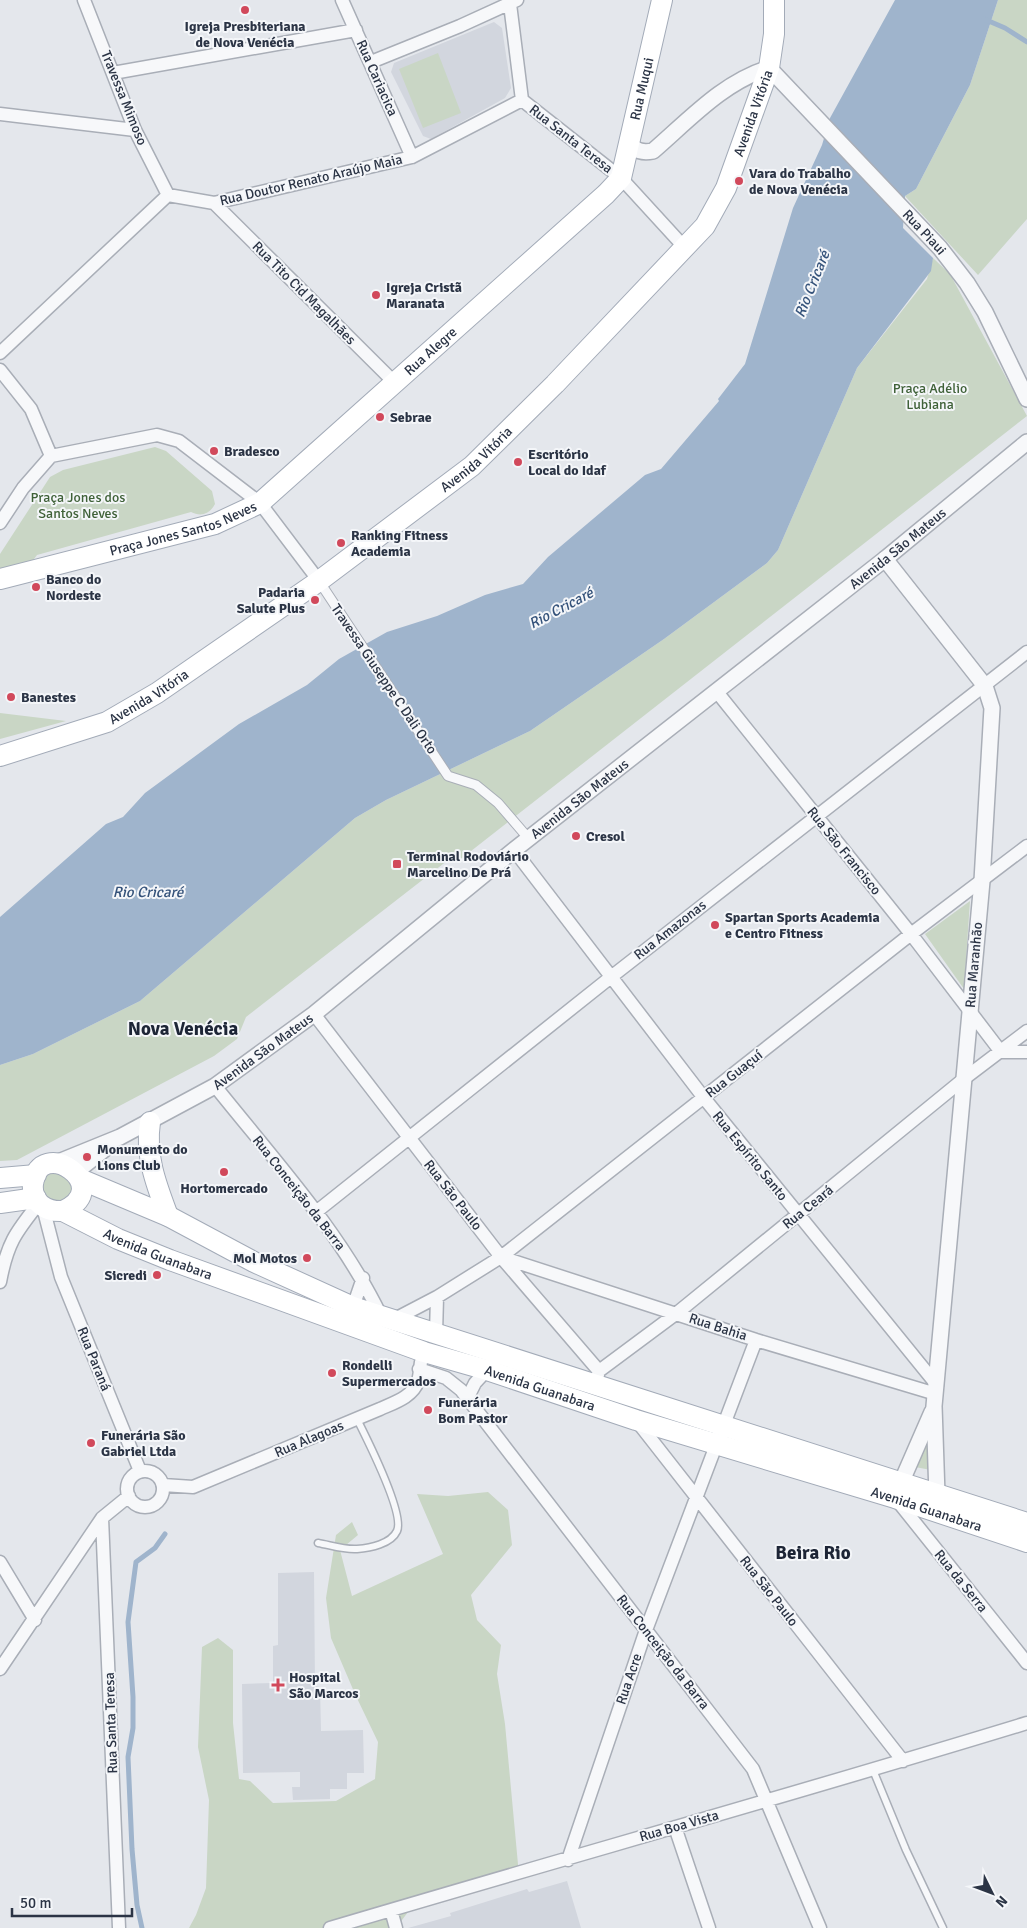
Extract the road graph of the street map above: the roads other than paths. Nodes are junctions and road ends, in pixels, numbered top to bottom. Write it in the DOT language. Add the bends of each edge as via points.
graph roads {
  1 [pos="84,0"];
  2 [pos="342,0"];
  3 [pos="662,0"];
  4 [pos="774,0"];
  5 [pos="513,2"];
  6 [pos="356,30"];
  7 [pos="371,62"];
  8 [pos="769,68"];
  9 [pos="113,73"];
  10 [pos="522,100"];
  11 [pos="0,114"];
  12 [pos="135,130"];
  13 [pos="629,144"];
  14 [pos="412,157"];
  15 [pos="621,178"];
  16 [pos="168,195"];
  17 [pos="214,203"];
  18 [pos="686,249"];
  19 [pos="0,353"];
  20 [pos="0,370"];
  21 [pos="395,383"];
  22 [pos="1027,399"];
  23 [pos="1027,442"];
  24 [pos="51,456"];
  25 [pos="260,503"];
  26 [pos="0,524"];
  27 [pos="885,559"];
  28 [pos="0,579"];
  29 [pos="319,581"];
  30 [pos="1027,652"];
  31 [pos="985,686"];
  32 [pos="717,692"];
  33 [pos="0,756"];
  34 [pos="816,817"];
  35 [pos="529,839"];
  36 [pos="1027,846"];
  37 [pos="514,850"];
  38 [pos="982,881"];
  39 [pos="912,934"];
  40 [pos="611,976"];
  41 [pos="970,1010"];
  42 [pos="314,1014"];
  43 [pos="1027,1031"];
  44 [pos="1001,1052"];
  45 [pos="1027,1052"];
  46 [pos="964,1078"];
  47 [pos="215,1086"];
  48 [pos="704,1098"];
  49 [pos="150,1122"];
  50 [pos="120,1137"];
  51 [pos="409,1137"];
  52 [pos="56,1163"];
  53 [pos="36,1175"];
  54 [pos="78,1176"];
  55 [pos="0,1178"];
  56 [pos="0,1203"];
  57 [pos="48,1206"];
  58 [pos="316,1212"];
  59 [pos="168,1216"];
  60 [pos="798,1216"];
  61 [pos="501,1257"];
  62 [pos="363,1278"];
  63 [pos="0,1282"];
  64 [pos="437,1297"];
  65 [pos="353,1307"];
  66 [pos="677,1313"];
  67 [pos="387,1318"];
  68 [pos="436,1334"];
  69 [pos="756,1340"];
  70 [pos="421,1361"];
  71 [pos="487,1370"];
  72 [pos="597,1378"];
  73 [pos="936,1395"];
  74 [pos="467,1398"];
  75 [pos="357,1419"];
  76 [pos="636,1420"];
  77 [pos="723,1425"];
  78 [pos="715,1444"];
  79 [pos="140,1472"];
  80 [pos="163,1485"];
  81 [pos="898,1491"];
  82 [pos="937,1494"];
  83 [pos="128,1496"];
  84 [pos="696,1498"];
  85 [pos="102,1518"];
  86 [pos="1027,1523"];
  87 [pos="1027,1542"];
  88 [pos="318,1544"];
  89 [pos="0,1562"];
  90 [pos="35,1620"];
  91 [pos="646,1630"];
  92 [pos="1027,1663"];
  93 [pos="0,1669"];
  94 [pos="1027,1723"];
  95 [pos="903,1761"];
  96 [pos="873,1770"];
  97 [pos="768,1802"];
  98 [pos="675,1826"];
  99 [pos="568,1860"];
  100 [pos="391,1910"];
  101 [pos="119,1928"];
  102 [pos="330,1928"];
  103 [pos="396,1928"];
  104 [pos="709,1928"];
  105 [pos="820,1928"];
  106 [pos="943,1928"];
  1 -- 9 [label="street, Travessa Mimoso"];
  2 -- 6 [label="street, Rua Cariacica"];
  3 -- 13 [label="main road, Rua Muqui"];
  4 -- 8 [label="main road, Avenida Vitória"];
  5 -- 7 [label="street"];
  5 -- 10 [label="street, Rua Santa Teresa"];
  6 -- 7 [label="street, Rua Cariacica"];
  6 -- 9 [label="street"];
  7 -- 14 [label="street, Rua Cariacica"];
  8 -- 13 [label="street" via="734,83 653,151 644,153"];
  8 -- 18 [label="main road, Avenida Vitória" via="726,188 705,226"];
  8 -- 22 [label="street, Rua Piaui" via="940,248 984,312"];
  9 -- 12 [label="street, Travessa Mimoso"];
  10 -- 14 [label="street, Rua Doutor Renato Araújo Maia"];
  10 -- 15 [label="street, Rua Santa Teresa"];
  11 -- 12 [label="street"];
  12 -- 16 [label="street, Travessa Mimoso"];
  13 -- 15 [label="main road, Rua Muqui"];
  14 -- 17 [label="street, Rua Doutor Renato Araújo Maia"];
  15 -- 18 [label="street, Rua Santa Teresa"];
  15 -- 21 [label="main road, Rua Alegre"];
  16 -- 17 [label="street, Rua Doutor Renato Araújo Maia"];
  16 -- 19 [label="street"];
  17 -- 21 [label="street, Rua Tito Cid Magalhães"];
  18 -- 29 [label="main road, Avenida Vitória" via="472,466"];
  20 -- 24 [label="street" via="30,409"];
  21 -- 25 [label="main road, Rua Alegre"];
  23 -- 27 [label="street, Avenida São Mateus"];
  24 -- 25 [label="street, Praça Jones Santos Neves" via="146,435 168,437 179,441"];
  24 -- 26 [label="street" via="23,488"];
  25 -- 28 [label="main road, Praça Jones Santos Neves" via="206,526"];
  25 -- 29 [label="street"];
  27 -- 31 [label="street, Rua Maranhão"];
  27 -- 32 [label="street, Avenida São Mateus"];
  29 -- 33 [label="main road, Avenida Vitória" via="157,693 107,722"];
  29 -- 35 [label="street, Travessa Giuseppe C Dali Orto" via="448,776 476,785 498,803"];
  30 -- 31 [label="street, Rua Amazonas"];
  31 -- 34 [label="street, Rua Amazonas"];
  31 -- 38 [label="street, Rua Maranhão" via="992,708"];
  32 -- 34 [label="street, Rua São Francisco"];
  32 -- 35 [label="street, Avenida São Mateus"];
  34 -- 39 [label="street, Rua São Francisco"];
  34 -- 40 [label="street, Rua Amazonas"];
  35 -- 37 [label="street, Avenida São Mateus"];
  36 -- 38 [label="street, Rua Guaçuí"];
  37 -- 40 [label="street, Rua Espírito Santo"];
  37 -- 42 [label="street, Avenida São Mateus"];
  38 -- 39 [label="street, Rua Guaçuí"];
  38 -- 41 [label="street, Rua Maranhão"];
  39 -- 41 [label="street, Rua São Francisco"];
  39 -- 48 [label="street, Rua Guaçuí"];
  40 -- 48 [label="street, Rua Espírito Santo"];
  40 -- 51 [label="street, Rua Amazonas"];
  41 -- 44 [label="street, Rua São Francisco"];
  41 -- 46 [label="street, Rua Maranhão"];
  42 -- 47 [label="street, Avenida São Mateus"];
  42 -- 51 [label="street, Rua São Paulo"];
  43 -- 44 [label="street, Rua Ceará"];
  44 -- 45 [label="street"];
  44 -- 46 [label="street, Rua Ceará"];
  46 -- 60 [label="street, Rua Ceará"];
  46 -- 73 [label="street, Rua Maranhão"];
  47 -- 49 [label="street, Avenida São Mateus"];
  47 -- 58 [label="street, Rua Conceição da Barra"];
  48 -- 60 [label="street, Rua Espírito Santo"];
  48 -- 61 [label="street, Rua Guaçuí"];
  49 -- 50 [label="street, Avenida São Mateus"];
  49 -- 59 [label="main road" via="147,1140 150,1166"];
  50 -- 52 [label="street, Avenida São Mateus"];
  50 -- 54 [label="street, Avenida São Mateus"];
  51 -- 58 [label="street, Rua Amazonas"];
  51 -- 61 [label="street, Rua São Paulo"];
  52 -- 53 [label="main road" via="41,1169"];
  52 -- 54 [label="main road" via="63,1164"];
  53 -- 55 [label="main road"];
  53 -- 57 [label="main road" via="33,1190"];
  54 -- 57 [label="main road" via="80,1195 70,1207"];
  54 -- 59 [label="main road, Avenida Guanabara"];
  56 -- 57 [label="main road"];
  57 -- 63 [label="street" via="16,1231 4,1259"];
  57 -- 70 [label="main road, Avenida Guanabara" via="118,1239"];
  57 -- 79 [label="street, Rua Paraná" via="51,1245 61,1277"];
  58 -- 62 [label="street, Rua Conceição da Barra"];
  59 -- 65 [label="main road, Avenida Guanabara" via="254,1262"];
  60 -- 66 [label="street, Rua Ceará"];
  60 -- 73 [label="street, Rua Espírito Santo"];
  61 -- 64 [label="street, Rua Guaçuí"];
  61 -- 66 [label="street, Rua Bahia"];
  61 -- 72 [label="street, Rua São Paulo"];
  62 -- 65 [label="street"];
  62 -- 67 [label="street"];
  64 -- 67 [label="street"];
  64 -- 68 [label="street"];
  65 -- 67 [label="main road, Avenida Guanabara"];
  66 -- 69 [label="street, Rua Bahia"];
  66 -- 72 [label="street, Rua Ceará"];
  67 -- 68 [label="main road, Avenida Guanabara"];
  68 -- 72 [label="main road, Avenida Guanabara"];
  69 -- 73 [label="street, Rua Bahia"];
  69 -- 77 [label="street"];
  70 -- 71 [label="main road, Avenida Guanabara"];
  70 -- 74 [label="street, Rua Conceição da Barra"];
  70 -- 75 [label="street, Rua Alagoas" via="418,1381 409,1394"];
  71 -- 74 [label="street"];
  71 -- 76 [label="main road, Avenida Guanabara"];
  72 -- 77 [label="main road, Avenida Guanabara"];
  73 -- 81 [label="street, Rua Maranhão"];
  73 -- 82 [label="street, Rua Maranhão"];
  74 -- 91 [label="street, Rua Conceição da Barra"];
  75 -- 80 [label="street, Rua Alagoas" via="193,1487"];
  75 -- 88 [label="lane" via="395,1506 398,1530 385,1542 356,1549"];
  76 -- 78 [label="main road, Avenida Guanabara"];
  76 -- 84 [label="street, Rua São Paulo"];
  77 -- 78 [label="street, Rua Acre"];
  77 -- 81 [label="main road, Avenida Guanabara"];
  78 -- 81 [label="main road, Avenida Guanabara"];
  78 -- 84 [label="street, Rua Acre"];
  79 -- 80 [label="street" via="152,1472"];
  79 -- 83 [label="street" via="131,1478"];
  80 -- 83 [label="street" via="162,1496 149,1507 137,1506"];
  81 -- 82 [label="main road, Avenida Guanabara"];
  81 -- 87 [label="main road, Avenida Guanabara"];
  81 -- 92 [label="street, Rua da Serra"];
  82 -- 86 [label="main road, Avenida Guanabara"];
  83 -- 85 [label="street"];
  84 -- 91 [label="street, Rua Acre"];
  84 -- 95 [label="street, Rua São Paulo"];
  85 -- 90 [label="street"];
  85 -- 101 [label="street, Rua Santa Teresa"];
  89 -- 90 [label="street"];
  90 -- 93 [label="street"];
  91 -- 97 [label="street, Rua Conceição da Barra" via="753,1769"];
  91 -- 99 [label="street, Rua Acre"];
  94 -- 95 [label="street, Rua Boa Vista"];
  95 -- 96 [label="street, Rua Boa Vista"];
  96 -- 97 [label="street, Rua Boa Vista"];
  96 -- 106 [label="lane"];
  97 -- 98 [label="street, Rua Boa Vista"];
  97 -- 105 [label="street, Rua Conceição da Barra"];
  98 -- 99 [label="street, Rua Boa Vista"];
  98 -- 104 [label="street"];
  99 -- 100 [label="street, Rua Boa Vista"];
  100 -- 102 [label="street, Rua Boa Vista"];
  100 -- 103 [label="street"];
}
